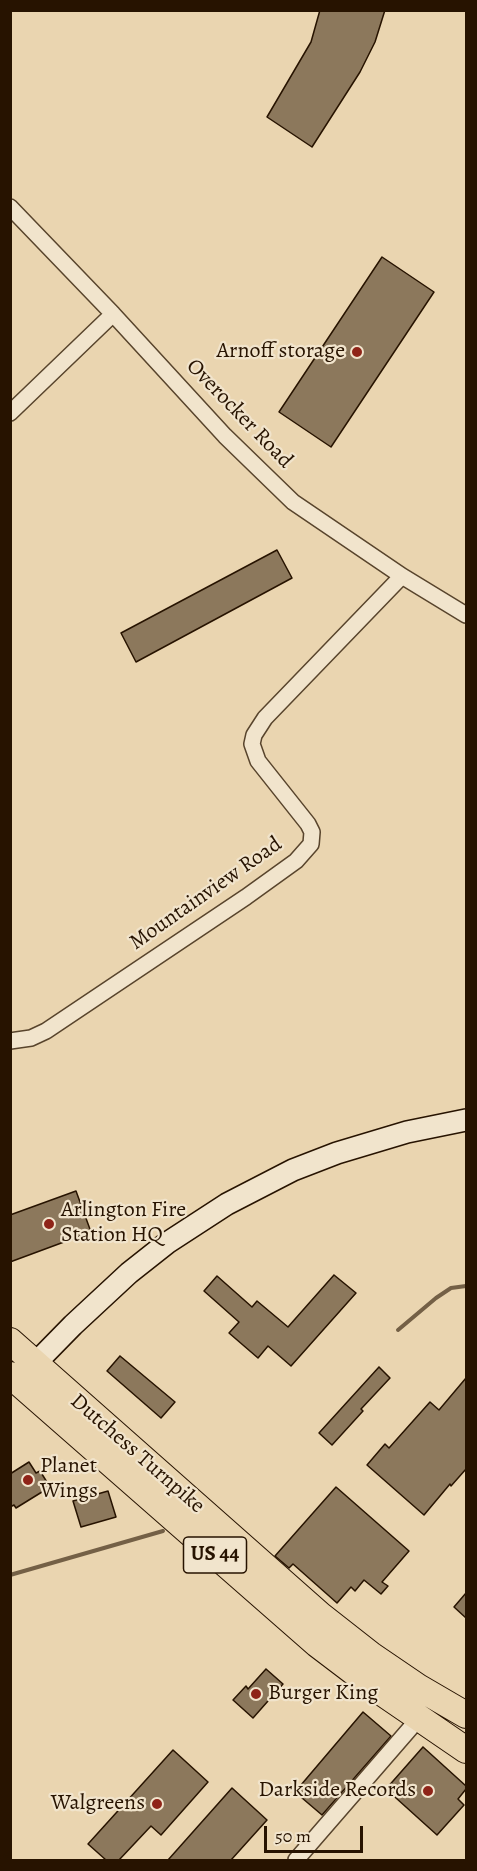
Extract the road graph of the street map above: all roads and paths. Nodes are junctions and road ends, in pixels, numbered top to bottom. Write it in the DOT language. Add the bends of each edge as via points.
graph roads {
  1 [pos="10,207"];
  2 [pos="113,314"];
  3 [pos="10,413"];
  4 [pos="402,576"];
  5 [pos="466,615"];
  6 [pos="10,1041"];
  7 [pos="466,1120"];
  8 [pos="10,1341"];
  9 [pos="18,1378"];
  10 [pos="466,1715"];
  11 [pos="420,1718"];
  12 [pos="466,1742"];
  13 [pos="466,1750"];
  14 [pos="296,1860"];
  1 -- 2 [label="street, Overocker Road"];
  2 -- 3 [label="street"];
  2 -- 4 [label="street, Overocker Road" via="225,436 293,502"];
  4 -- 5 [label="street, Overocker Road"];
  4 -- 6 [label="street, Mountainview Road" via="265,718 254,735 252,744 258,761 308,824 311,844 296,861 246,897 46,1031"];
  7 -- 9 [label="street" via="345,1150 293,1170 234,1200 129,1273"];
  8 -- 9 [label="highway, Dutchess Turnpike / US 44"];
  9 -- 10 [label="highway, Dutchess Turnpike / US 44" via="338,1630 418,1687"];
  9 -- 11 [label="highway, Dutchess Turnpike / US 44" via="300,1630"];
  11 -- 12 [label="street"];
  11 -- 13 [label="highway, US 44"];
  11 -- 14 [label="street"];
}
